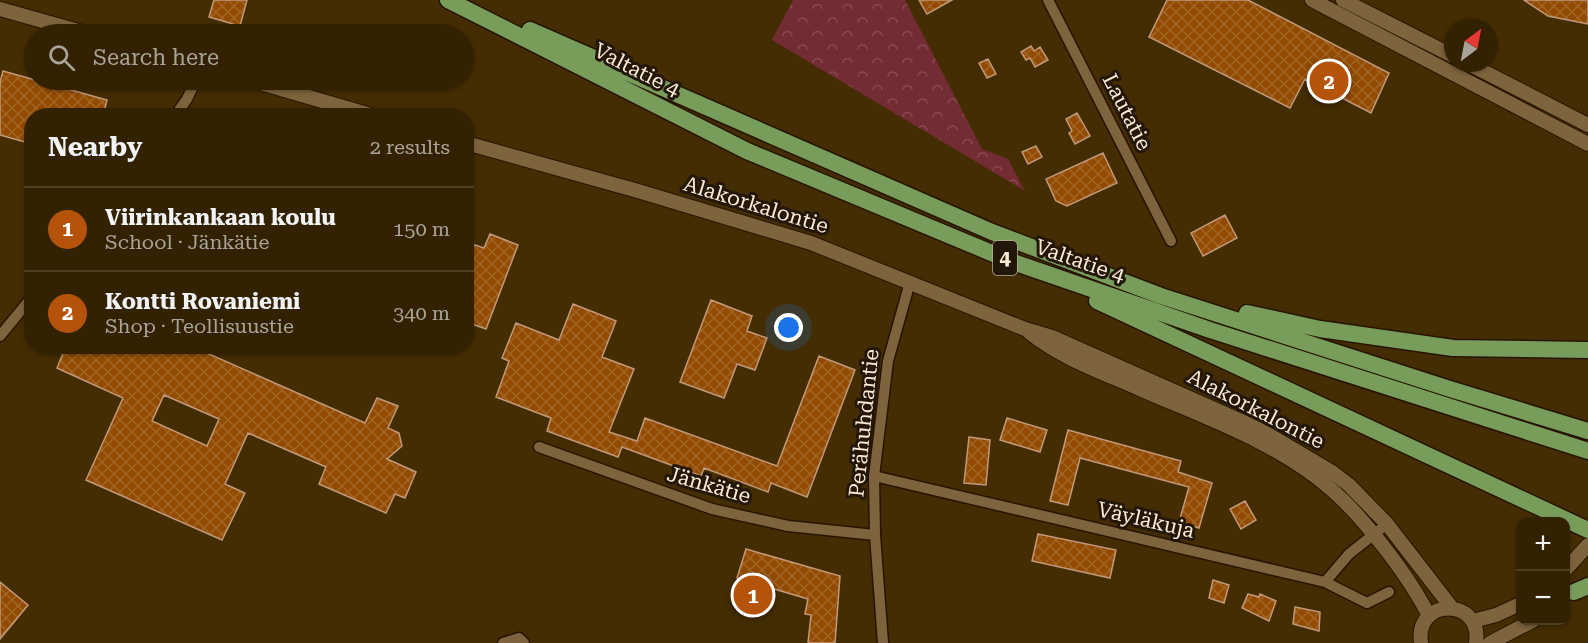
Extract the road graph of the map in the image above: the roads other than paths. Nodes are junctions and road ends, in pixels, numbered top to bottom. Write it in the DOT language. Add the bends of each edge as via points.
graph roads {
  1 [pos="448,0"];
  2 [pos="462,0"];
  3 [pos="1048,0"];
  4 [pos="1312,0"];
  5 [pos="1343,0"];
  6 [pos="0,9"];
  7 [pos="53,24"];
  8 [pos="1444,51"];
  9 [pos="1485,72"];
  10 [pos="191,90"];
  11 [pos="284,90"];
  12 [pos="181,108"];
  13 [pos="346,108"];
  14 [pos="1588,125"];
  15 [pos="474,144"];
  16 [pos="1588,144"];
  17 [pos="1172,241"];
  18 [pos="1013,262"];
  19 [pos="910,282"];
  20 [pos="1161,296"];
  21 [pos="24,307"];
  22 [pos="1025,329"];
  23 [pos="0,336"];
  24 [pos="1588,350"];
  25 [pos="1588,431"];
  26 [pos="539,447"];
  27 [pos="1588,451"];
  28 [pos="874,476"];
  29 [pos="1387,524"];
  30 [pos="1588,530"];
  31 [pos="1374,534"];
  32 [pos="875,535"];
  33 [pos="1588,545"];
  34 [pos="1570,565"];
  35 [pos="1588,578"];
  36 [pos="1325,582"];
  37 [pos="1389,592"];
  38 [pos="1576,592"];
  39 [pos="1516,606"];
  40 [pos="1452,608"];
  41 [pos="1429,616"];
  42 [pos="1473,621"];
  43 [pos="1526,625"];
  44 [pos="522,641"];
  45 [pos="503,643"];
  46 [pos="883,643"];
  47 [pos="1421,643"];
  48 [pos="1476,643"];
  49 [pos="1490,643"];
  1 -- 18 [label="highway, Valtatie 4 / 4" via="747,151"];
  2 -- 20 [label="highway, Valtatie 4 / 4" via="992,232"];
  3 -- 17 [label="street, Lautatie"];
  4 -- 16 [label="street"];
  5 -- 8 [label="street"];
  6 -- 7 [label="street"];
  9 -- 14 [label="street"];
  10 -- 12 [label="street"];
  11 -- 13 [label="street"];
  15 -- 19 [label="street, Alakorkalontie" via="777,232"];
  18 -- 27 [label="highway, Valtatie 4 / 4" via="1210,330"];
  18 -- 30 [label="highway"];
  19 -- 22 [label="street, Alakorkalontie"];
  19 -- 28 [label="street, Perähuhdantie" via="888,361"];
  20 -- 24 [label="highway" via="1320,329 1454,348"];
  20 -- 25 [label="highway, Valtatie 4 / 4"];
  21 -- 23 [label="street"];
  22 -- 29 [label="street, Alakorkalontie" via="1128,369 1287,444 1349,485"];
  22 -- 31 [label="street, Alakorkalontie" via="1045,346 1247,437 1293,462 1331,489"];
  26 -- 32 [label="street, Jänkätie" via="712,509 788,526"];
  28 -- 32 [label="street, Perähuhdantie"];
  28 -- 36 [label="street, Väyläkuja"];
  29 -- 31 [label="street"];
  29 -- 40 [label="street, Alakorkalontie"];
  31 -- 36 [label="street" via="1349,554"];
  31 -- 41 [label="street, Alakorkalontie" via="1416,589"];
  32 -- 46 [label="street, Perähuhdantie"];
  33 -- 34 [label="street"];
  35 -- 38 [label="street"];
  36 -- 37 [label="street, Väyläkuja" via="1367,603"];
  39 -- 42 [label="street"];
  40 -- 41 [label="street"];
  40 -- 42 [label="street"];
  41 -- 47 [label="street" via="1422,627"];
  42 -- 48 [label="street"];
  43 -- 49 [label="street"];
  44 -- 45 [label="street"];
}
